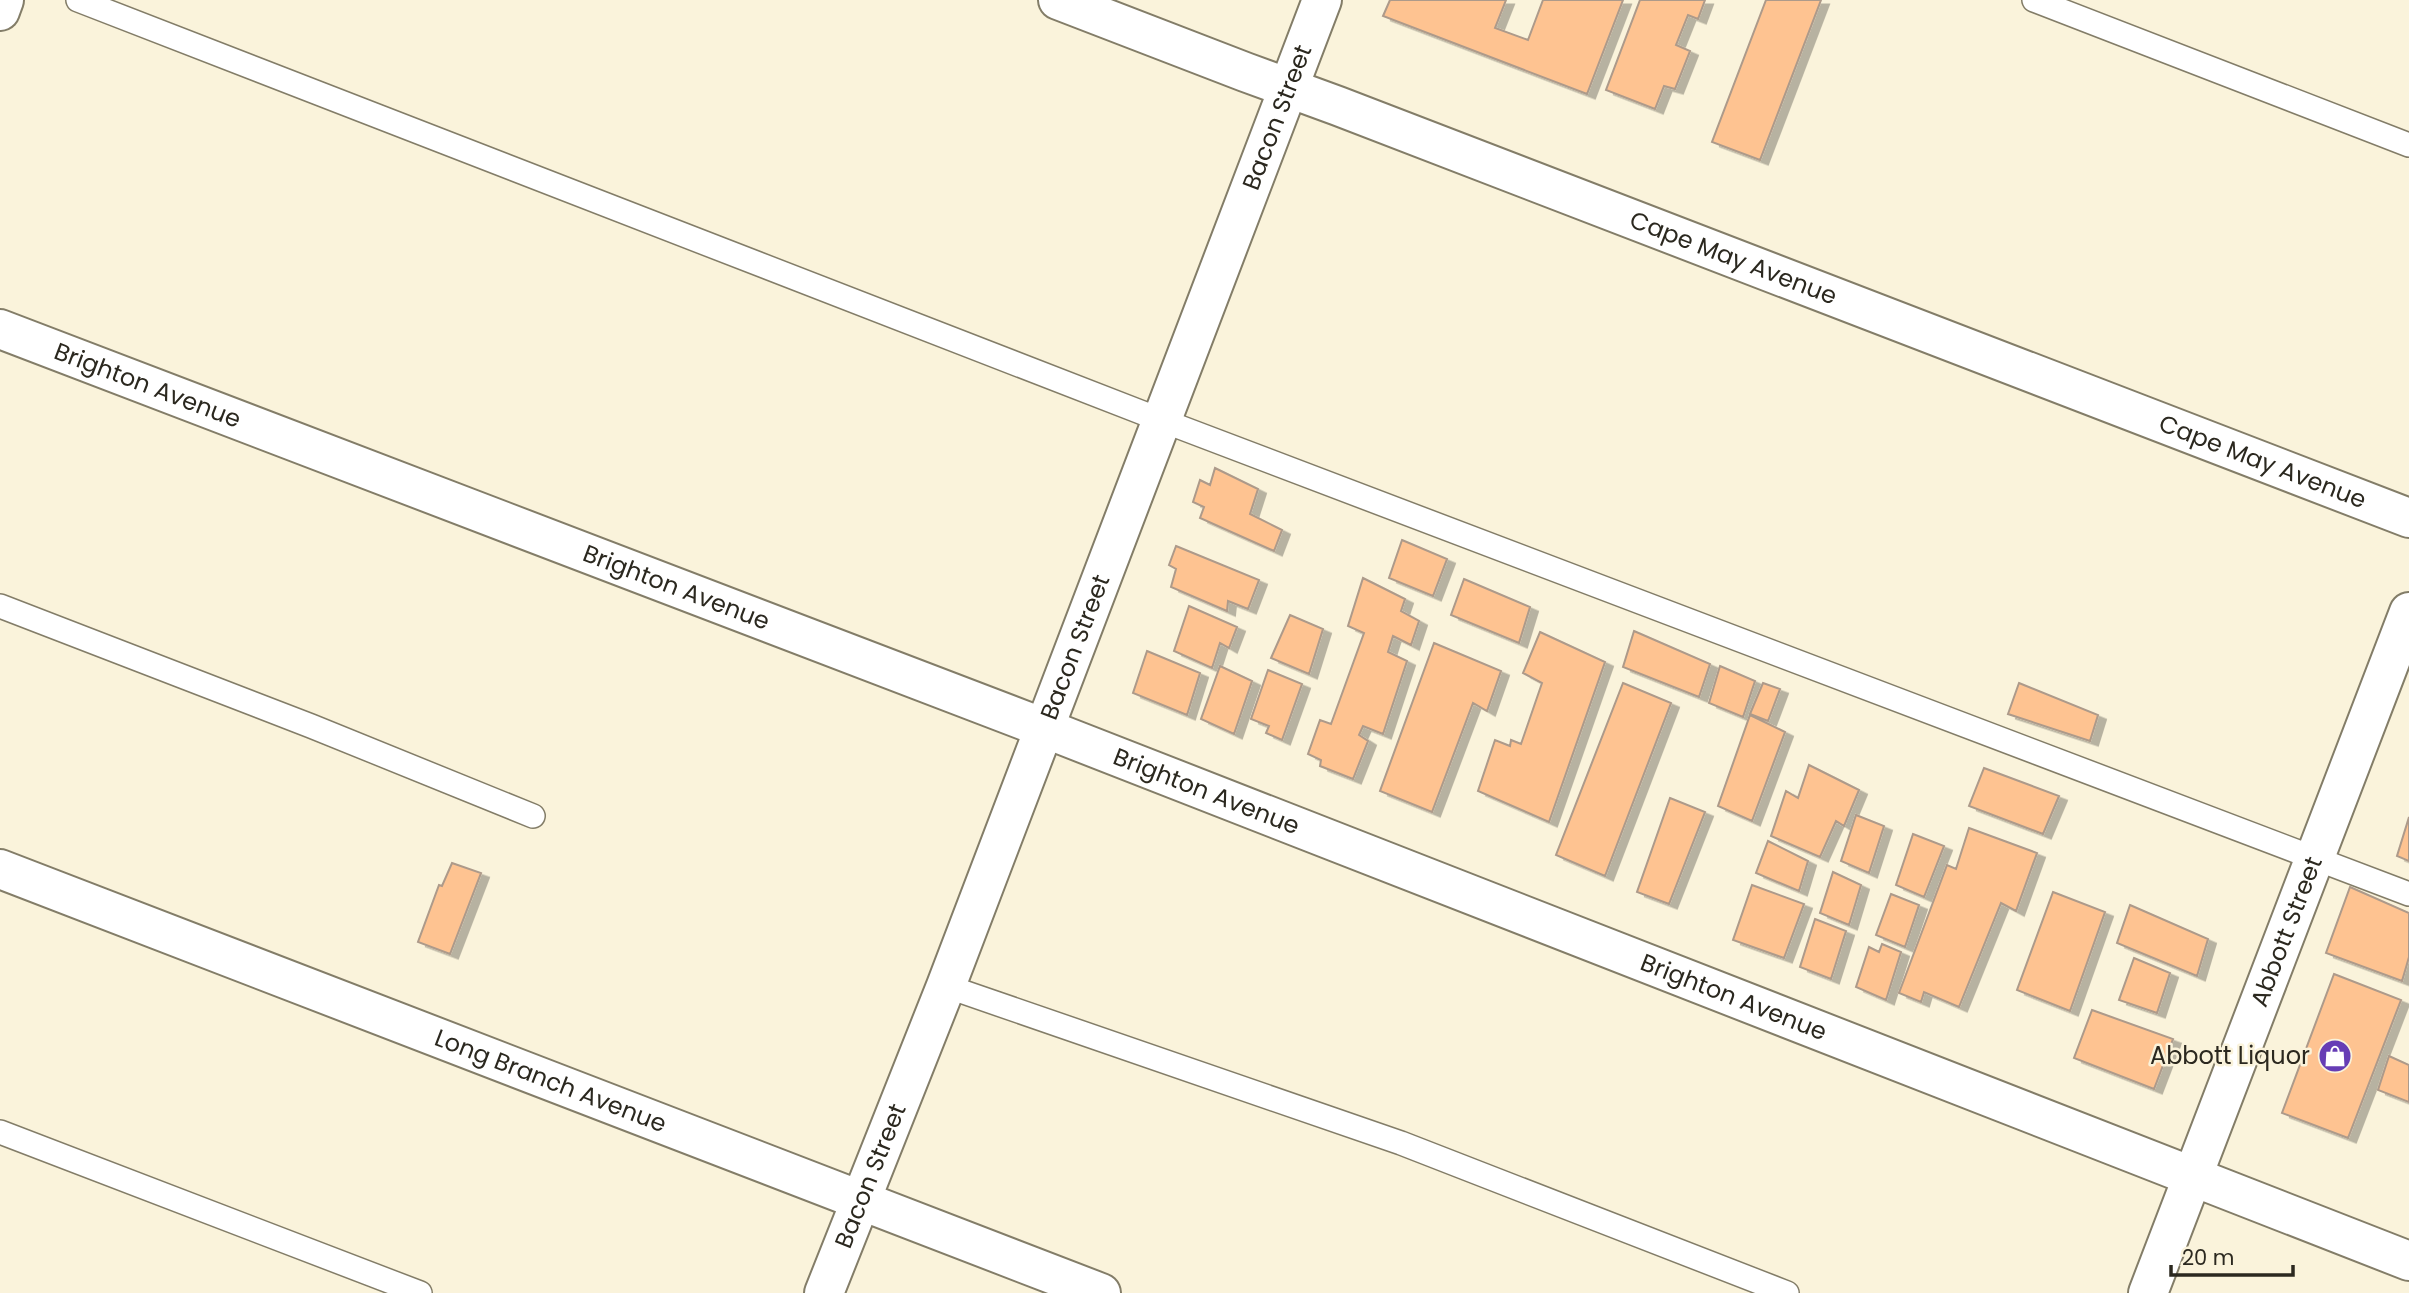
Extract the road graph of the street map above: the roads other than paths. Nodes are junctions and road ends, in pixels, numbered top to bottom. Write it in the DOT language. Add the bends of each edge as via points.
graph roads {
  1 [pos="4,0"];
  2 [pos="78,0"];
  3 [pos="1058,0"];
  4 [pos="1322,0"];
  5 [pos="2034,0"];
  6 [pos="0,11"];
  7 [pos="1288,88"];
  8 [pos="2409,145"];
  9 [pos="0,329"];
  10 [pos="1161,420"];
  11 [pos="2409,518"];
  12 [pos="0,606"];
  13 [pos="2409,612"];
  14 [pos="1044,729"];
  15 [pos="533,816"];
  16 [pos="2314,858"];
  17 [pos="0,869"];
  18 [pos="2409,894"];
  19 [pos="946,986"];
  20 [pos="0,1132"];
  21 [pos="2194,1178"];
  22 [pos="859,1201"];
  23 [pos="2409,1261"];
  24 [pos="420,1293"];
  25 [pos="824,1293"];
  26 [pos="1101,1293"];
  27 [pos="1787,1293"];
  28 [pos="2148,1293"];
  1 -- 6 [label="street"];
  2 -- 10 [label="lane"];
  3 -- 7 [label="street, Cape May Avenue"];
  4 -- 7 [label="street, Bacon Street"];
  5 -- 8 [label="lane"];
  7 -- 10 [label="street, Bacon Street"];
  7 -- 11 [label="street, Cape May Avenue"];
  9 -- 14 [label="street, Brighton Avenue"];
  10 -- 14 [label="street, Bacon Street"];
  10 -- 16 [label="lane"];
  12 -- 15 [label="lane"];
  13 -- 16 [label="street, Abbott Street"];
  14 -- 19 [label="street, Bacon Street"];
  14 -- 21 [label="street, Brighton Avenue"];
  16 -- 18 [label="lane"];
  16 -- 21 [label="street, Abbott Street"];
  17 -- 22 [label="street, Long Branch Avenue"];
  19 -- 22 [label="street, Bacon Street"];
  19 -- 27 [label="lane" via="1402,1143"];
  20 -- 24 [label="lane"];
  21 -- 23 [label="street, Brighton Avenue"];
  21 -- 28 [label="street, Abbott Street"];
  22 -- 25 [label="street, Bacon Street"];
  22 -- 26 [label="street, Long Branch Avenue"];
}
